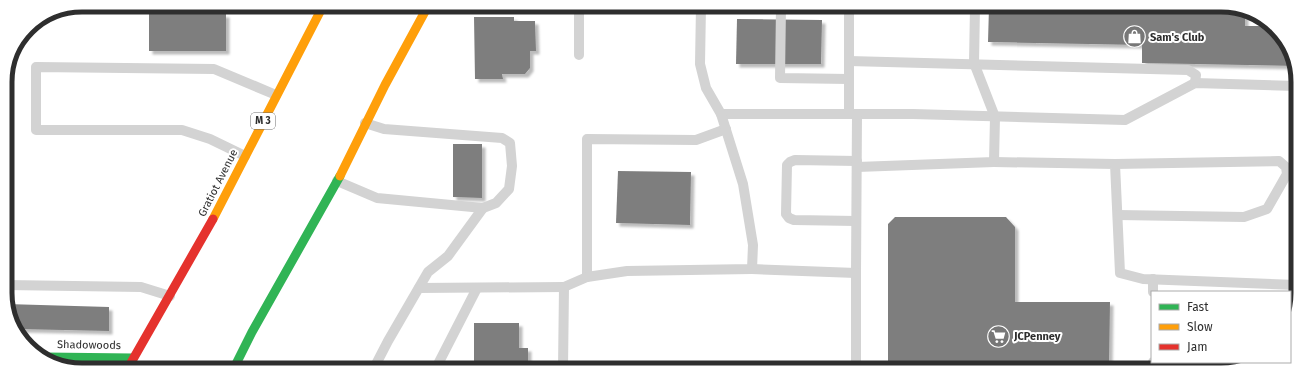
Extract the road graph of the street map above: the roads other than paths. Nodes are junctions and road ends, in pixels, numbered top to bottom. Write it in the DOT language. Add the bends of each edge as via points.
graph roads {
  1 [pos="320,12"];
  2 [pos="425,12"];
  3 [pos="579,12"];
  4 [pos="701,12"];
  5 [pos="781,12"];
  6 [pos="849,12"];
  7 [pos="975,12"];
  8 [pos="579,55"];
  9 [pos="849,60"];
  10 [pos="974,63"];
  11 [pos="849,79"];
  12 [pos="1195,83"];
  13 [pos="1291,86"];
  14 [pos="276,95"];
  15 [pos="721,114"];
  16 [pos="853,114"];
  17 [pos="995,117"];
  18 [pos="365,123"];
  19 [pos="726,129"];
  20 [pos="245,156"];
  21 [pos="994,162"];
  22 [pos="857,164"];
  23 [pos="1115,164"];
  24 [pos="337,181"];
  25 [pos="483,208"];
  26 [pos="1118,215"];
  27 [pos="856,221"];
  28 [pos="752,269"];
  29 [pos="856,273"];
  30 [pos="587,277"];
  31 [pos="1153,279"];
  32 [pos="12,285"];
  33 [pos="1291,285"];
  34 [pos="564,287"];
  35 [pos="418,288"];
  36 [pos="478,288"];
  37 [pos="1153,291"];
  38 [pos="170,296"];
  39 [pos="55,358"];
  40 [pos="133,358"];
  41 [pos="130,363"];
  42 [pos="236,363"];
  43 [pos="377,363"];
  44 [pos="439,363"];
  45 [pos="563,363"];
  46 [pos="856,363"];
  1 -- 14 [label="main road, Gratiot Avenue / M 3"];
  2 -- 18 [label="main road"];
  3 -- 8 [label="lane"];
  4 -- 15 [label="lane" via="700,64 706,88"];
  5 -- 11 [label="lane" via="780,78"];
  6 -- 9 [label="lane"];
  7 -- 10 [label="lane"];
  9 -- 10 [label="lane"];
  9 -- 11 [label="lane"];
  10 -- 12 [label="lane" via="1188,70 1196,75"];
  10 -- 17 [label="lane"];
  11 -- 16 [label="lane"];
  12 -- 13 [label="lane"];
  12 -- 17 [label="lane" via="1125,120"];
  14 -- 20 [label="main road, Gratiot Avenue / M 3"];
  14 -- 20 [label="lane" via="214,68 36,67 36,130 182,130 210,139"];
  15 -- 16 [label="lane"];
  15 -- 19 [label="lane"];
  16 -- 17 [label="lane"];
  16 -- 22 [label="lane"];
  17 -- 21 [label="lane"];
  18 -- 24 [label="main road"];
  18 -- 25 [label="lane" via="384,129 502,138 510,143 512,166 509,189 496,203"];
  19 -- 28 [label="lane" via="743,184 753,245"];
  19 -- 30 [label="lane" via="696,140 587,139"];
  20 -- 38 [label="main road, Gratiot Avenue / M 3"];
  21 -- 22 [label="lane"];
  21 -- 23 [label="lane"];
  22 -- 27 [label="lane"];
  22 -- 27 [label="lane" via="795,160 790,162 787,165 786,214 794,220"];
  23 -- 26 [label="lane"];
  23 -- 26 [label="lane" via="1280,161 1286,166 1287,174 1267,209 1244,217"];
  24 -- 25 [label="lane" via="377,198"];
  24 -- 42 [label="main road"];
  25 -- 35 [label="lane" via="448,256 428,272"];
  26 -- 31 [label="lane" via="1120,273"];
  27 -- 29 [label="lane"];
  28 -- 29 [label="lane"];
  28 -- 30 [label="lane" via="627,271"];
  29 -- 46 [label="lane"];
  30 -- 34 [label="lane"];
  31 -- 33 [label="lane"];
  31 -- 37 [label="lane"];
  32 -- 38 [label="lane" via="141,287"];
  34 -- 36 [label="lane"];
  34 -- 45 [label="lane"];
  35 -- 36 [label="lane"];
  35 -- 43 [label="lane"];
  36 -- 44 [label="lane"];
  38 -- 40 [label="main road, Gratiot Avenue / M 3"];
  39 -- 40 [label="main road, Shadowoods"];
  40 -- 41 [label="main road, Gratiot Avenue / M 3"];
}
